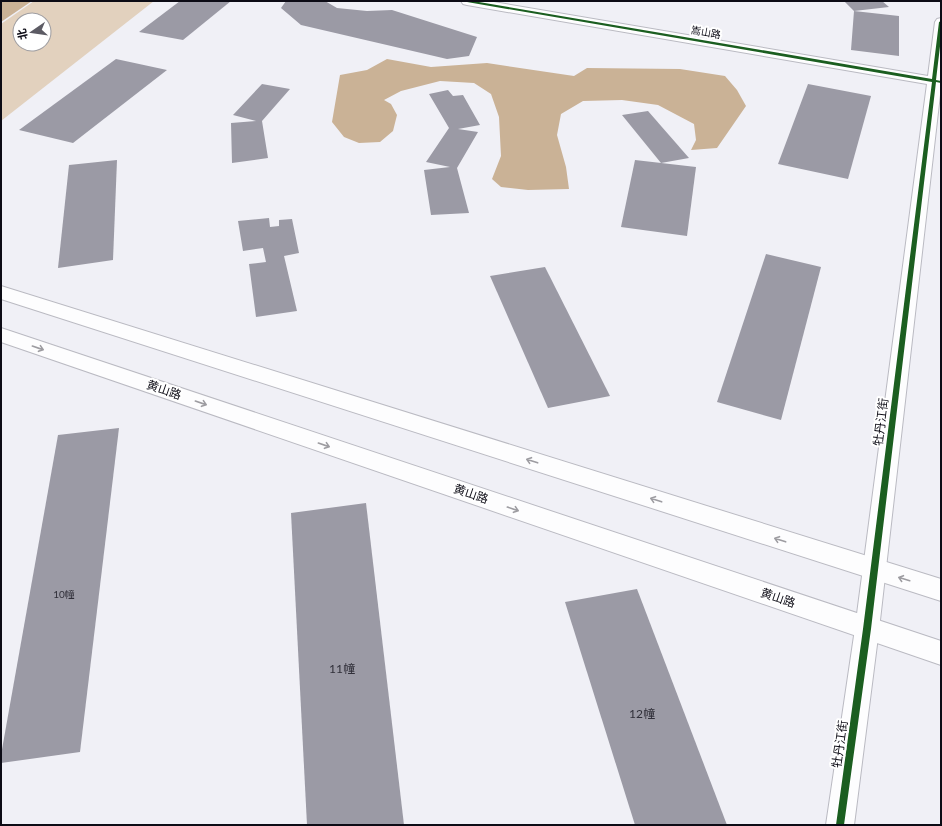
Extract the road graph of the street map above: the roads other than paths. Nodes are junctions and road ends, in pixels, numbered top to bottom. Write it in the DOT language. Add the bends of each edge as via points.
graph roads {
  1 [pos="467,1"];
  2 [pos="941,22"];
  3 [pos="938,82"];
  4 [pos="1,292"];
  5 [pos="1,335"];
  6 [pos="874,570"];
  7 [pos="941,590"];
  8 [pos="867,629"];
  9 [pos="941,653"];
  10 [pos="840,825"];
  1 -- 3 [label="street, 嵩山路"];
  2 -- 3 [label="street, 牡丹江街"];
  3 -- 6 [label="street, 牡丹江街"];
  6 -- 4 [label="main road, one-way"];
  5 -- 8 [label="main road, 黄山路, one-way"];
  7 -- 6 [label="main road, one-way"];
  6 -- 8 [label="street, 牡丹江街"];
  8 -- 9 [label="main road, 黄山路"];
  8 -- 10 [label="street, 牡丹江街"];
}
